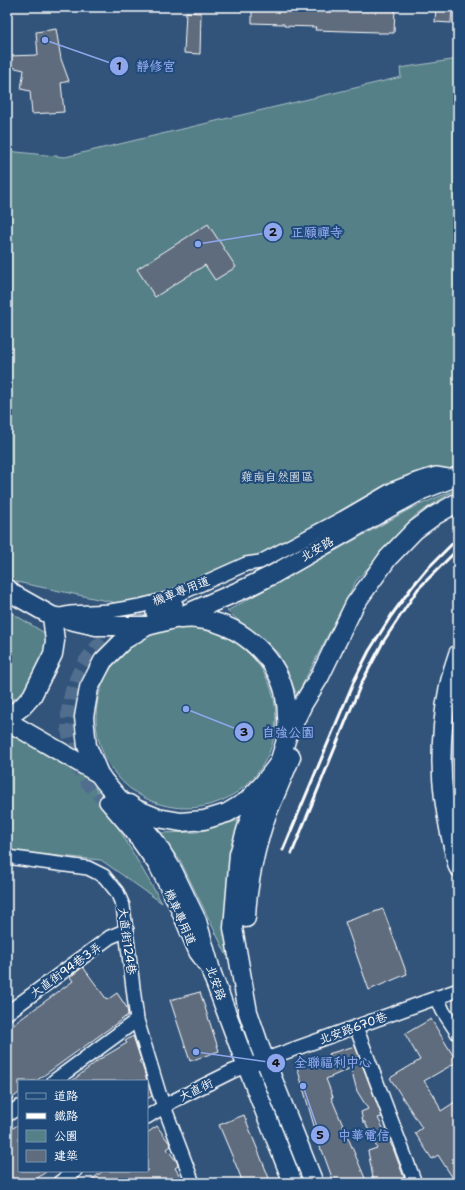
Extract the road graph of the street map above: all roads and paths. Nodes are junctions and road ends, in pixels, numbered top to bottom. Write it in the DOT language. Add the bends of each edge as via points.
graph roads {
  1 [pos="456,476"];
  2 [pos="458,502"];
  3 [pos="260,562"];
  4 [pos="7,588"];
  5 [pos="52,616"];
  6 [pos="174,619"];
  7 [pos="150,620"];
  8 [pos="458,654"];
  9 [pos="320,676"];
  10 [pos="7,719"];
  11 [pos="287,737"];
  12 [pos="99,774"];
  13 [pos="263,784"];
  14 [pos="112,799"];
  15 [pos="7,857"];
  16 [pos="458,867"];
  17 [pos="127,930"];
  18 [pos="241,974"];
  19 [pos="458,990"];
  20 [pos="437,997"];
  21 [pos="7,1013"];
  22 [pos="136,1020"];
  23 [pos="356,1027"];
  24 [pos="458,1034"];
  25 [pos="265,1060"];
  26 [pos="247,1066"];
  27 [pos="55,1080"];
  28 [pos="164,1106"];
  29 [pos="18,1108"];
  30 [pos="7,1115"];
  31 [pos="148,1117"];
  32 [pos="74,1172"];
  33 [pos="59,1183"];
  34 [pos="193,1183"];
  35 [pos="293,1183"];
  36 [pos="314,1183"];
  37 [pos="415,1183"];
  1 -- 3 [label="street, 機車專用道" via="436,474 393,489"];
  1 -- 6 [label="main road, 北安路" via="422,490 253,585"];
  2 -- 9 [label="main road, 北安路" via="415,530 388,558 355,604"];
  3 -- 5 [label="street, 機車專用道" via="246,564 168,599 110,611 70,612"];
  3 -- 7 [label="street, 機車專用道" via="248,571"];
  4 -- 5 [label="main road"];
  5 -- 7 [label="main road" via="96,626"];
  5 -- 10 [label="main road" via="55,641 53,654 32,696"];
  6 -- 7 [label="main road, 北安路"];
  6 -- 11 [label="main road, 北安路" via="198,619 221,624 242,635 260,650 274,669 284,690 288,714"];
  7 -- 12 [label="main road, 北安路" via="124,640 103,661 89,688 84,717 86,739"];
  8 -- 16 [label="main road" via="447,696 442,735 443,797"];
  9 -- 11 [label="main road, 北安路"];
  9 -- 18 [label="main road" via="315,702 267,815 254,857 246,909 246,944"];
  10 -- 12 [label="main road"];
  11 -- 13 [label="main road, 北安路" via="279,763"];
  12 -- 14 [label="main road, 北安路"];
  13 -- 14 [label="main road, 北安路" via="247,802 227,813 189,822 158,818"];
  13 -- 18 [label="main road, 北安路" via="239,854 233,928"];
  14 -- 26 [label="main road, 北安路" via="154,840 173,871 197,921 212,974"];
  15 -- 17 [label="street, 大直街124巷" via="88,868 104,876 117,892 123,906"];
  17 -- 21 [label="street, 大直街94巷3弄" via="110,938"];
  17 -- 22 [label="street, 大直街124巷"];
  18 -- 25 [label="main road, 北安路" via="248,1012"];
  19 -- 20 [label="street, 北安路670巷"];
  20 -- 23 [label="street, 北安路670巷"];
  20 -- 24 [label="street"];
  22 -- 27 [label="street"];
  22 -- 28 [label="street, 大直街124巷"];
  23 -- 25 [label="street, 北安路670巷"];
  23 -- 37 [label="street"];
  25 -- 26 [label="street, 北安路670巷"];
  25 -- 36 [label="main road, 北安路"];
  26 -- 28 [label="street, 大直街"];
  26 -- 35 [label="main road, 北安路"];
  28 -- 31 [label="street, 大直街"];
  28 -- 34 [label="street, 大直街124巷"];
  29 -- 30 [label="street"];
  32 -- 33 [label="street"];
}
